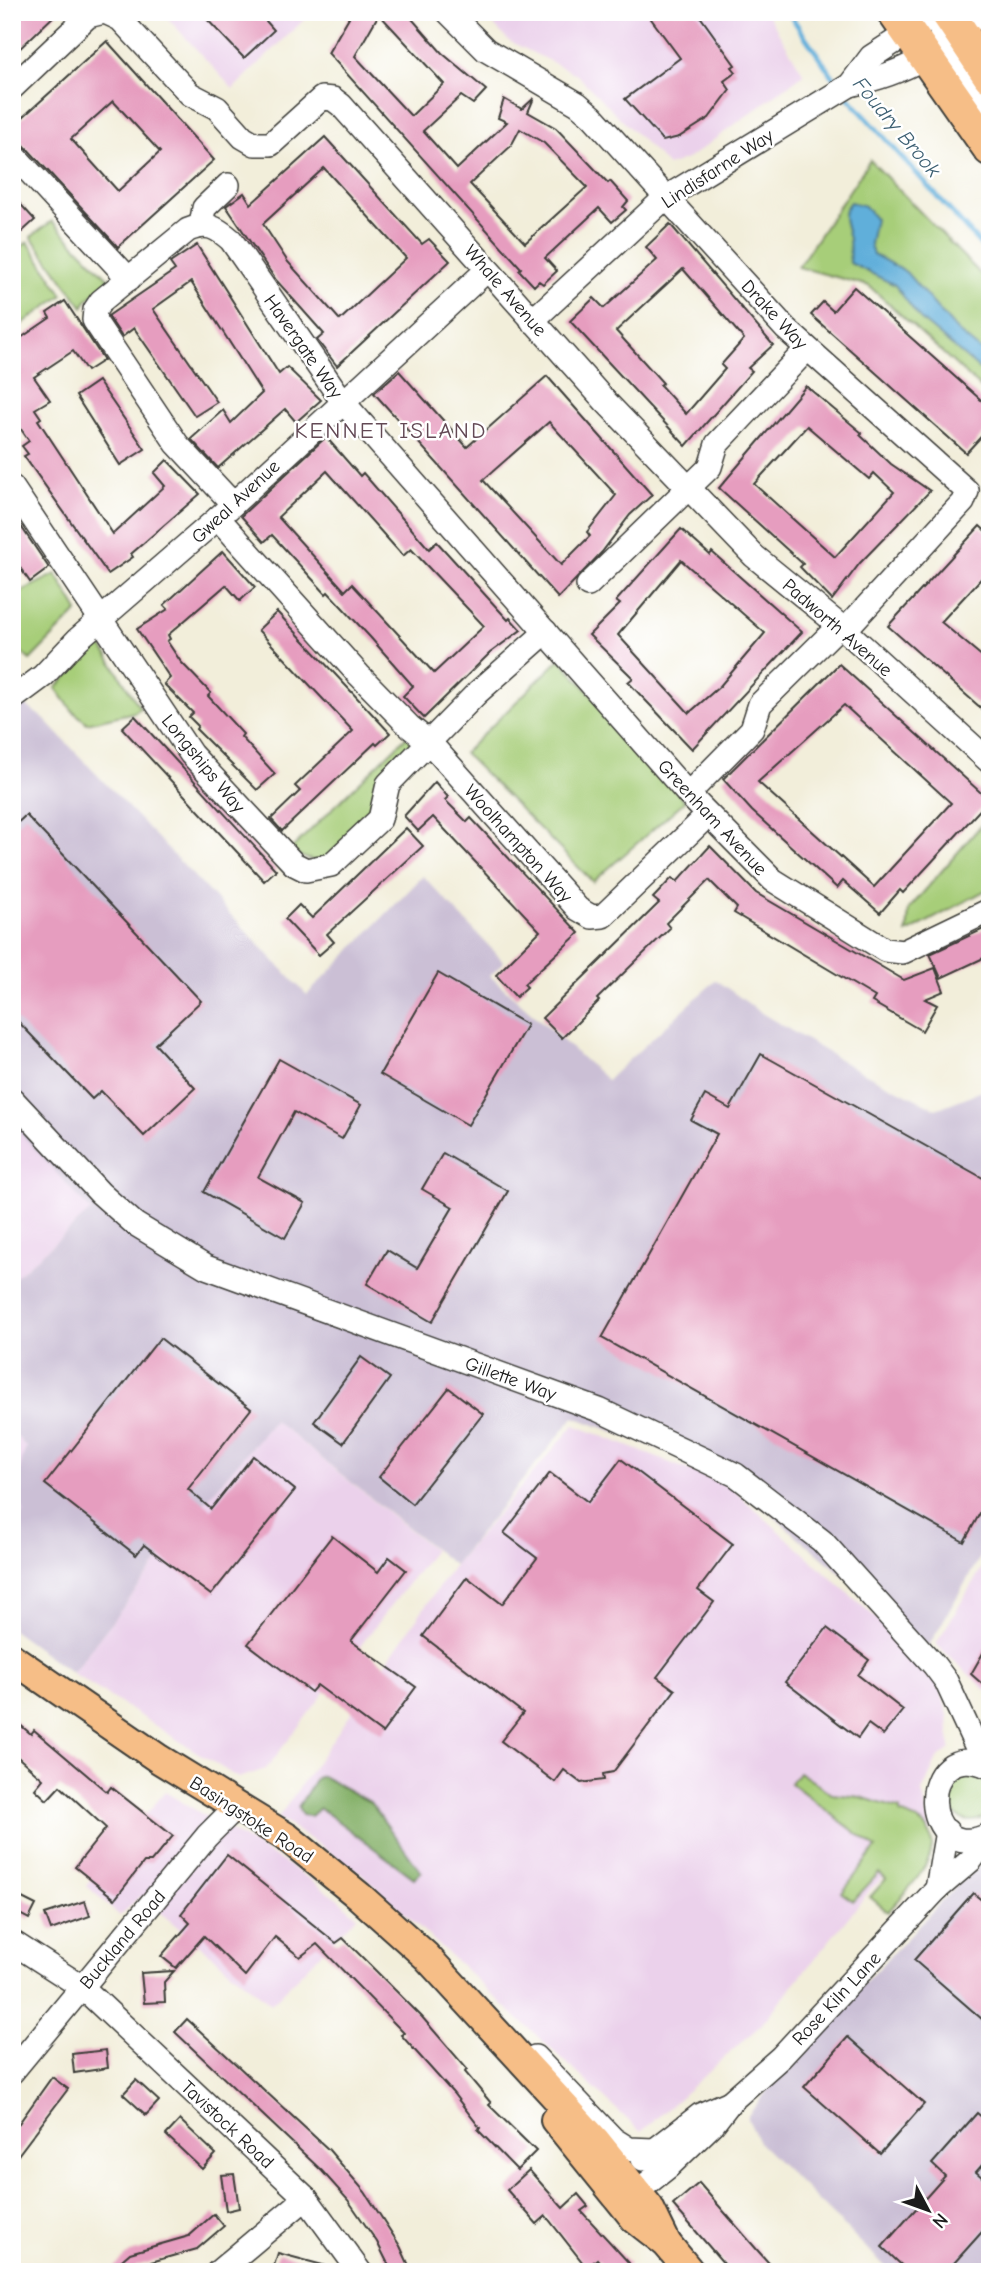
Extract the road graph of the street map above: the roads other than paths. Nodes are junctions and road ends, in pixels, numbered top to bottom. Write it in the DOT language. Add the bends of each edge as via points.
graph roads {
  1 [pos="105,12"];
  2 [pos="448,12"];
  3 [pos="935,24"];
  4 [pos="990,76"];
  5 [pos="850,85"];
  6 [pos="12,88"];
  7 [pos="990,116"];
  8 [pos="990,149"];
  9 [pos="12,153"];
  10 [pos="228,186"];
  11 [pos="665,198"];
  12 [pos="201,225"];
  13 [pos="487,270"];
  14 [pos="129,279"];
  15 [pos="532,321"];
  16 [pos="807,349"];
  17 [pos="343,402"];
  18 [pos="12,487"];
  19 [pos="688,489"];
  20 [pos="225,511"];
  21 [pos="588,585"];
  22 [pos="101,622"];
  23 [pos="842,628"];
  24 [pos="546,632"];
  25 [pos="12,699"];
  26 [pos="429,742"];
  27 [pos="986,751"];
  28 [pos="688,794"];
  29 [pos="708,815"];
  30 [pos="990,910"];
  31 [pos="12,1099"];
  32 [pos="12,1658"];
  33 [pos="963,1719"];
  34 [pos="988,1766"];
  35 [pos="943,1773"];
  36 [pos="235,1808"];
  37 [pos="947,1831"];
  38 [pos="990,1835"];
  39 [pos="937,1889"];
  40 [pos="12,1942"];
  41 [pos="82,1987"];
  42 [pos="499,2037"];
  43 [pos="12,2072"];
  44 [pos="730,2102"];
  45 [pos="654,2150"];
  46 [pos="623,2189"];
  47 [pos="306,2198"];
  48 [pos="218,2272"];
  49 [pos="360,2272"];
  50 [pos="690,2272"];
  1 -- 6 [label="street" via="88,16"];
  1 -- 13 [label="street, Whale Avenue" via="120,19 190,94 217,108 255,144 271,144 322,98 334,99 398,165"];
  2 -- 11 [label="street, Drake Way" via="486,50 578,104"];
  3 -- 4 [label="highway"];
  3 -- 5 [label="street, Lindisfarne Way" via="871,57"];
  3 -- 5 [label="street, Lindisfarne Way" via="884,78"];
  3 -- 7 [label="street" via="950,59"];
  3 -- 8 [label="highway"];
  5 -- 11 [label="street, Lindisfarne Way"];
  9 -- 14 [label="street"];
  10 -- 12 [label="street" via="204,208"];
  11 -- 15 [label="street, Lindisfarne Way"];
  11 -- 16 [label="street, Drake Way"];
  12 -- 14 [label="street" via="171,243"];
  12 -- 17 [label="street, Havergate Way" via="216,227 231,240"];
  13 -- 15 [label="street, Whale Avenue"];
  13 -- 17 [label="street, Gweal Avenue"];
  14 -- 20 [label="street" via="101,301 94,320"];
  15 -- 19 [label="street, Whale Avenue"];
  16 -- 19 [label="street" via="718,444 710,467"];
  16 -- 23 [label="street, Drake Way" via="967,491 963,502"];
  17 -- 20 [label="street, Gweal Avenue"];
  17 -- 24 [label="street, Havergate Way"];
  18 -- 22 [label="street, Longships Way"];
  19 -- 21 [label="street"];
  19 -- 23 [label="street, Padworth Avenue" via="754,556"];
  20 -- 22 [label="street, Gweal Avenue"];
  20 -- 26 [label="street" via="410,727"];
  22 -- 25 [label="street, Gweal Avenue" via="78,639 40,680"];
  22 -- 26 [label="street, Longships Way" via="191,754 279,851 306,870 331,865 380,819 388,784"];
  23 -- 27 [label="street, Padworth Avenue"];
  23 -- 28 [label="street" via="761,704 752,729"];
  24 -- 26 [label="street, Longships Way"];
  24 -- 28 [label="street, Greenham Avenue"];
  26 -- 29 [label="street, Woolhampton Way" via="570,900 592,917 603,916"];
  28 -- 29 [label="street, Greenham Avenue"];
  29 -- 30 [label="street, Greenham Avenue" via="773,880 885,950 903,951"];
  31 -- 33 [label="street, Gillette Way" via="135,1224 206,1267 599,1410 736,1475 822,1541 947,1681"];
  32 -- 36 [label="main road, Basingstoke Road"];
  33 -- 34 [label="street, Gillette Way"];
  33 -- 35 [label="street"];
  34 -- 35 [label="street" via="965,1762"];
  35 -- 37 [label="street" via="934,1790 933,1807"];
  36 -- 41 [label="street, Buckland Road"];
  36 -- 42 [label="main road, Basingstoke Road" via="288,1838 359,1896 426,1956"];
  37 -- 38 [label="street" via="966,1839"];
  37 -- 39 [label="street"];
  38 -- 39 [label="street, Rose Kiln Lane" via="971,1860"];
  39 -- 44 [label="street, Rose Kiln Lane" via="812,2026"];
  40 -- 41 [label="street, Tavistock Road"];
  41 -- 43 [label="street, Buckland Road"];
  41 -- 47 [label="street, Tavistock Road"];
  42 -- 45 [label="street" via="522,2045 621,2145"];
  42 -- 46 [label="main road, Basingstoke Road"];
  44 -- 45 [label="street, Rose Kiln Lane" via="700,2115"];
  44 -- 46 [label="street, Rose Kiln Lane" via="713,2124"];
  45 -- 46 [label="street, Rose Kiln Lane"];
  46 -- 50 [label="main road, Basingstoke Road" via="658,2221 667,2244"];
  47 -- 48 [label="street"];
  47 -- 49 [label="street, Tavistock Road"];
}
